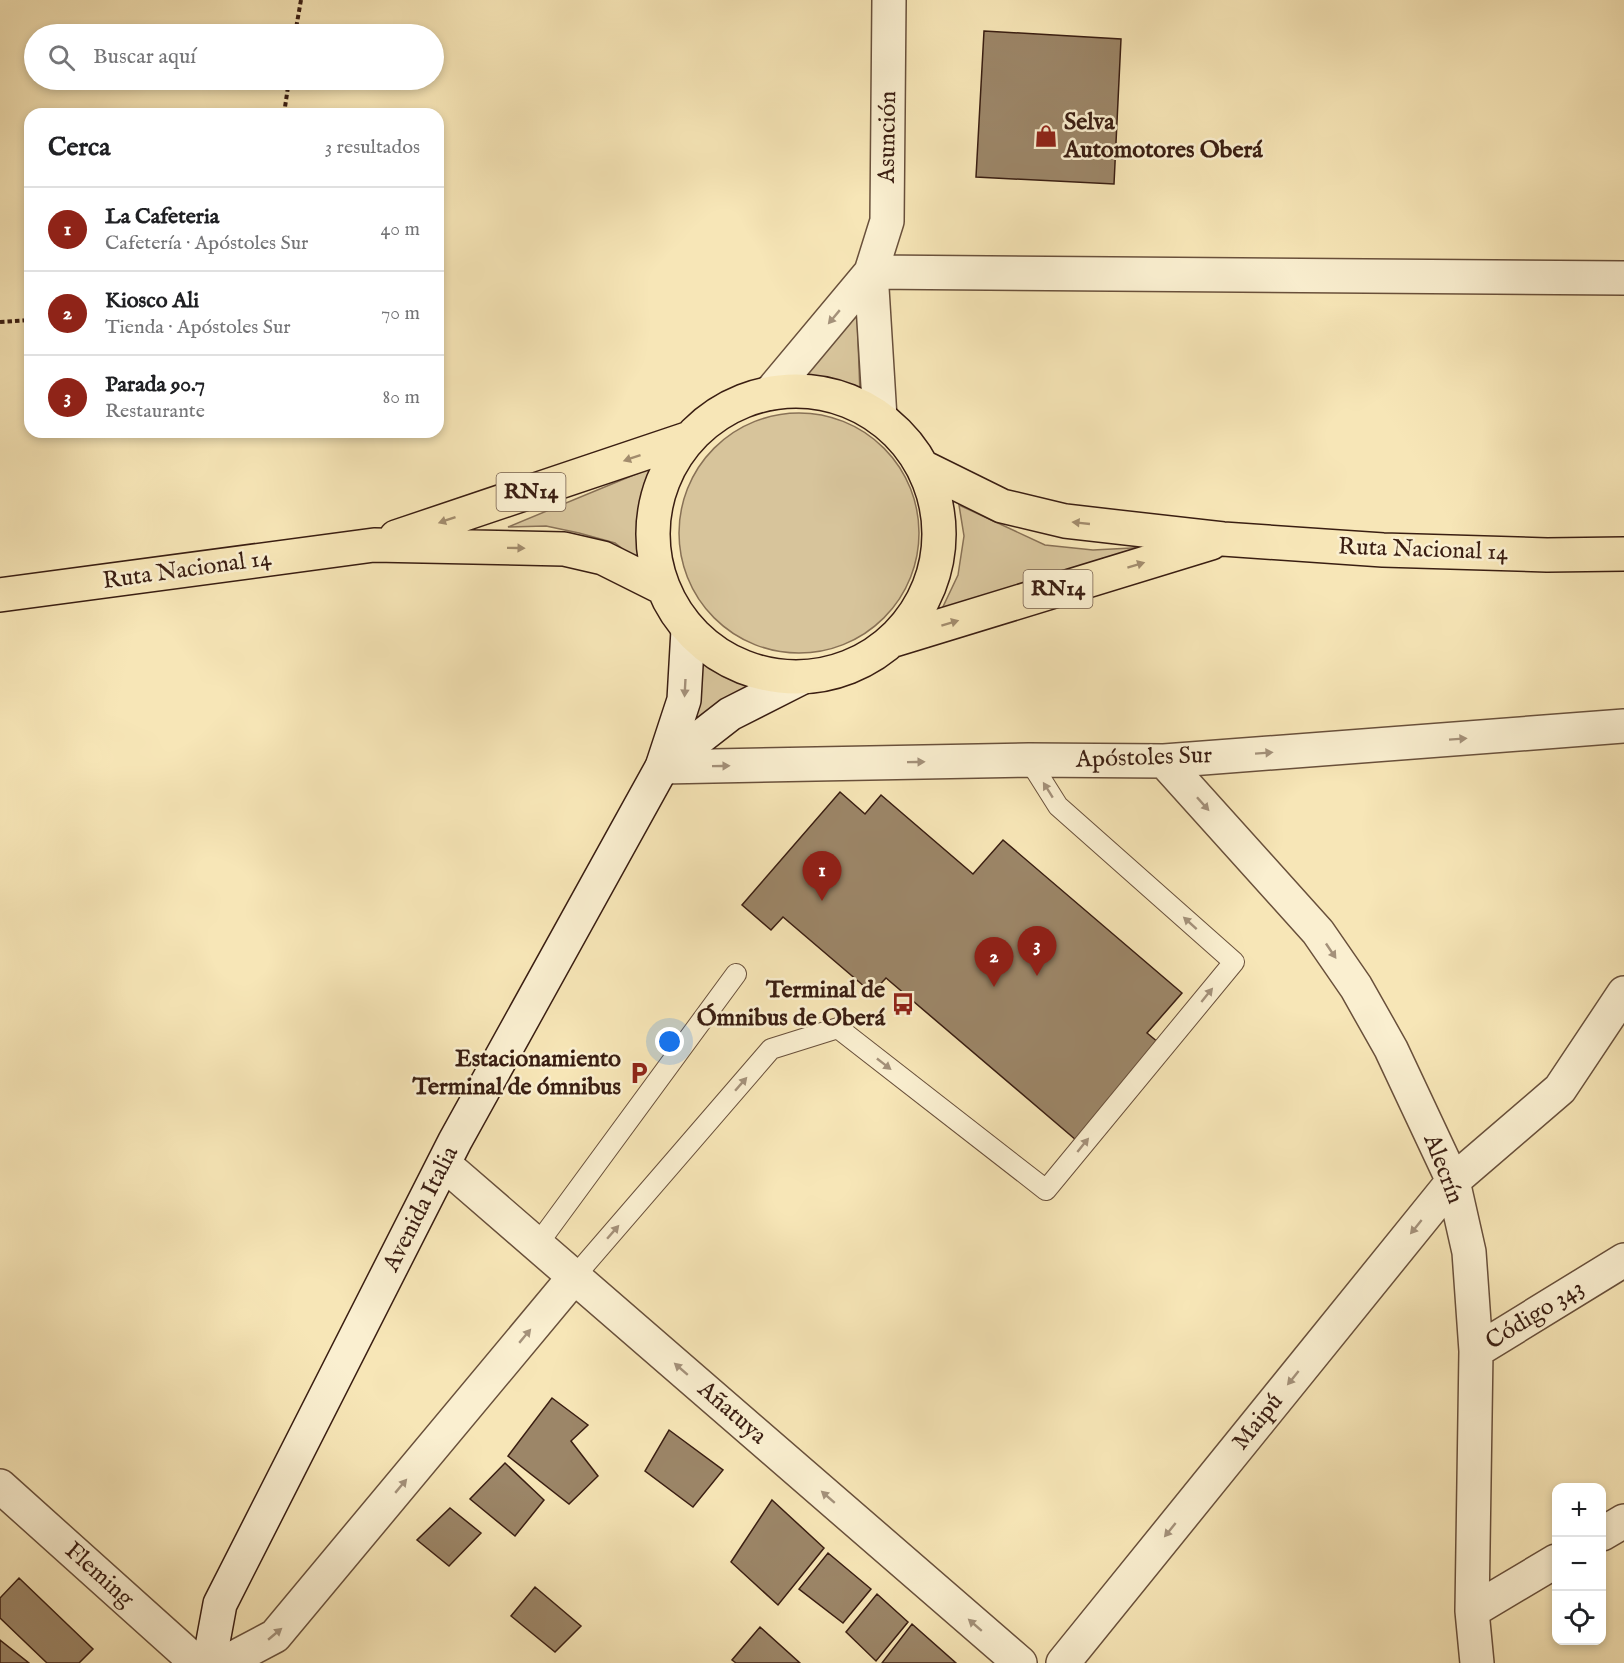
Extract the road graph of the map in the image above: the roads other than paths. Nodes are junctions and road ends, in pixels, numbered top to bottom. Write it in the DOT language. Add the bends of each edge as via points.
graph roads {
  1 [pos="889,0"];
  2 [pos="871,272"];
  3 [pos="1624,279"];
  4 [pos="770,393"];
  5 [pos="880,418"];
  6 [pos="687,439"];
  7 [pos="923,467"];
  8 [pos="1223,539"];
  9 [pos="374,545"];
  10 [pos="1624,554"];
  11 [pos="661,587"];
  12 [pos="0,595"];
  13 [pos="688,630"];
  14 [pos="894,640"];
  15 [pos="801,678"];
  16 [pos="1624,726"];
  17 [pos="1029,760"];
  18 [pos="1164,761"];
  19 [pos="662,767"];
  20 [pos="736,974"];
  21 [pos="1624,993"];
  22 [pos="444,1164"];
  23 [pos="1453,1181"];
  24 [pos="537,1245"];
  25 [pos="1624,1260"];
  26 [pos="575,1276"];
  27 [pos="1476,1351"];
  28 [pos="0,1486"];
  29 [pos="1624,1521"];
  30 [pos="1606,1532"];
  31 [pos="1552,1564"];
  32 [pos="1472,1611"];
  33 [pos="197,1663"];
  34 [pos="209,1663"];
  35 [pos="224,1663"];
  36 [pos="1020,1663"];
  37 [pos="1063,1663"];
  38 [pos="1477,1663"];
  1 -- 2 [label="street, Asunción" via="887,221"];
  2 -- 3 [label="street"];
  2 -- 4 [label="street, Asunción, one-way"];
  2 -- 5 [label="street, Asunción"];
  4 -- 5 [label="highway, Ruta Nacional 14 / RN14" via="809,391 847,400"];
  4 -- 6 [label="highway, Ruta Nacional 14 / RN14" via="725,409"];
  5 -- 7 [label="highway, Ruta Nacional 14 / RN14" via="905,441"];
  6 -- 9 [label="highway, Ruta Nacional 14 / RN14, one-way"];
  6 -- 11 [label="highway, Ruta Nacional 14 / RN14" via="665,472 654,509 652,549"];
  8 -- 7 [label="highway, Ruta Nacional 14 / RN14, one-way" via="1065,521 1002,506"];
  7 -- 14 [label="highway, Ruta Nacional 14 / RN14" via="938,512 938,559 923,603"];
  8 -- 10 [label="highway, Ruta Nacional 14 / RN14" via="1394,551"];
  14 -- 8 [label="highway, Ruta Nacional 14 / RN14, one-way"];
  9 -- 11 [label="highway, Ruta Nacional 14 / RN14, one-way" via="564,549 603,558"];
  9 -- 12 [label="highway, Ruta Nacional 14 / RN14"];
  11 -- 13 [label="highway, Ruta Nacional 14 / RN14"];
  13 -- 15 [label="highway, Ruta Nacional 14 / RN14" via="720,656 740,665 760,673"];
  13 -- 19 [label="street, Avenida Italia, one-way" via="684,700"];
  14 -- 15 [label="highway, Ruta Nacional 14 / RN14" via="866,660 835,673"];
  15 -- 19 [label="street, Avenida Italia" via="730,714"];
  18 -- 16 [label="street, Apóstoles Sur, one-way"];
  17 -- 18 [label="street, Apóstoles Sur"];
  19 -- 17 [label="street, Apóstoles Sur, one-way"];
  26 -- 17 [label="lane, one-way" via="771,1049 838,1028 1046,1190 1234,962 1058,806"];
  18 -- 23 [label="street, Alecrín, one-way" via="1318,932 1356,987 1391,1049"];
  19 -- 22 [label="street, Avenida Italia"];
  20 -- 24 [label="lane"];
  21 -- 23 [label="street, Maipú" via="1560,1089"];
  22 -- 24 [label="street, Añatuya"];
  22 -- 34 [label="street, Avenida Italia" via="220,1604"];
  23 -- 27 [label="street, Alecrín" via="1469,1252"];
  23 -- 37 [label="street, Maipú, one-way"];
  24 -- 26 [label="street, Añatuya"];
  25 -- 27 [label="street, Código 343"];
  35 -- 26 [label="street, one-way" via="275,1636"];
  36 -- 26 [label="street, Añatuya, one-way"];
  27 -- 32 [label="street, Alecrín"];
  28 -- 33 [label="street, Fleming"];
  29 -- 30 [label="street"];
  31 -- 32 [label="street"];
  32 -- 38 [label="street, Alecrín"];
}
